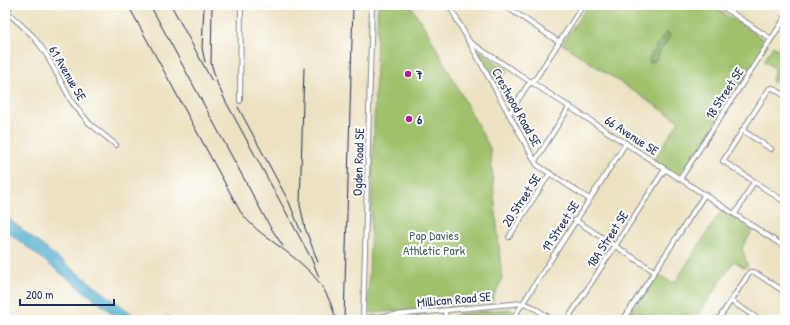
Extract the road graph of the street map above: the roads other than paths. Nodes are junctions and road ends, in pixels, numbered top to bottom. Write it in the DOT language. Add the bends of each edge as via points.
graph roads {
  1 [pos="11,5"];
  2 [pos="241,5"];
  3 [pos="372,5"];
  4 [pos="448,5"];
  5 [pos="504,5"];
  6 [pos="583,5"];
  7 [pos="720,5"];
  8 [pos="6,11"];
  9 [pos="785,18"];
  10 [pos="771,39"];
  11 [pos="468,41"];
  12 [pos="559,42"];
  13 [pos="532,81"];
  14 [pos="785,96"];
  15 [pos="240,101"];
  16 [pos="570,106"];
  17 [pos="509,114"];
  18 [pos="742,130"];
  19 [pos="626,143"];
  20 [pos="116,146"];
  21 [pos="771,149"];
  22 [pos="534,161"];
  23 [pos="665,169"];
  24 [pos="550,173"];
  25 [pos="680,178"];
  26 [pos="754,182"];
  27 [pos="705,194"];
  28 [pos="589,199"];
  29 [pos="785,202"];
  30 [pos="735,214"];
  31 [pos="575,220"];
  32 [pos="509,237"];
  33 [pos="615,246"];
  34 [pos="785,247"];
  35 [pos="654,271"];
  36 [pos="785,292"];
  37 [pos="730,301"];
  38 [pos="523,303"];
  39 [pos="445,310"];
  40 [pos="363,319"];
  41 [pos="446,320"];
  42 [pos="512,320"];
  43 [pos="552,320"];
  44 [pos="567,320"];
  45 [pos="623,320"];
  46 [pos="718,320"];
  47 [pos="760,320"];
  1 -- 8 [label="street"];
  2 -- 15 [label="street"];
  3 -- 40 [label="street, Ogden Road SE"];
  4 -- 11 [label="street, Crestwood Road SE"];
  5 -- 12 [label="street"];
  6 -- 12 [label="street"];
  7 -- 10 [label="street"];
  8 -- 20 [label="street, 61 Avenue SE" via="32,35 45,52 72,102 89,123"];
  9 -- 10 [label="street, 18 Street SE"];
  10 -- 25 [label="street, 18 Street SE"];
  11 -- 13 [label="street, 66 Avenue SE"];
  11 -- 17 [label="street, Crestwood Road SE"];
  12 -- 13 [label="street"];
  13 -- 16 [label="street, 66 Avenue SE"];
  13 -- 17 [label="street"];
  14 -- 18 [label="street" via="772,88 769,89"];
  16 -- 19 [label="street, 66 Avenue SE"];
  16 -- 22 [label="street, 20 Street SE"];
  17 -- 22 [label="street, Crestwood Road SE"];
  18 -- 21 [label="street"];
  18 -- 26 [label="street" via="723,161"];
  19 -- 23 [label="street, 66 Avenue SE"];
  19 -- 28 [label="street, 19 Street SE"];
  22 -- 24 [label="street, Crestwood Road SE"];
  23 -- 25 [label="street, 66 Avenue SE"];
  23 -- 33 [label="street, 18A Street SE"];
  24 -- 28 [label="street, Crestwood Road SE"];
  24 -- 32 [label="street, 20 Street SE"];
  25 -- 27 [label="street, 66 Avenue SE"];
  26 -- 29 [label="street"];
  26 -- 30 [label="street"];
  27 -- 30 [label="street, 66 Avenue SE"];
  27 -- 35 [label="street"];
  28 -- 31 [label="street, 19 Street SE"];
  30 -- 34 [label="street, 66 Avenue SE"];
  31 -- 33 [label="street"];
  31 -- 38 [label="street, 19 Street SE"];
  33 -- 35 [label="street"];
  33 -- 44 [label="street, 18A Street SE"];
  35 -- 45 [label="street"];
  36 -- 37 [label="street" via="752,272"];
  37 -- 46 [label="street"];
  37 -- 47 [label="street"];
  38 -- 39 [label="street, Millican Road SE"];
  38 -- 42 [label="street, 19 Street SE"];
  38 -- 43 [label="street"];
  39 -- 40 [label="street, Millican Road SE"];
  39 -- 41 [label="street"];
}
